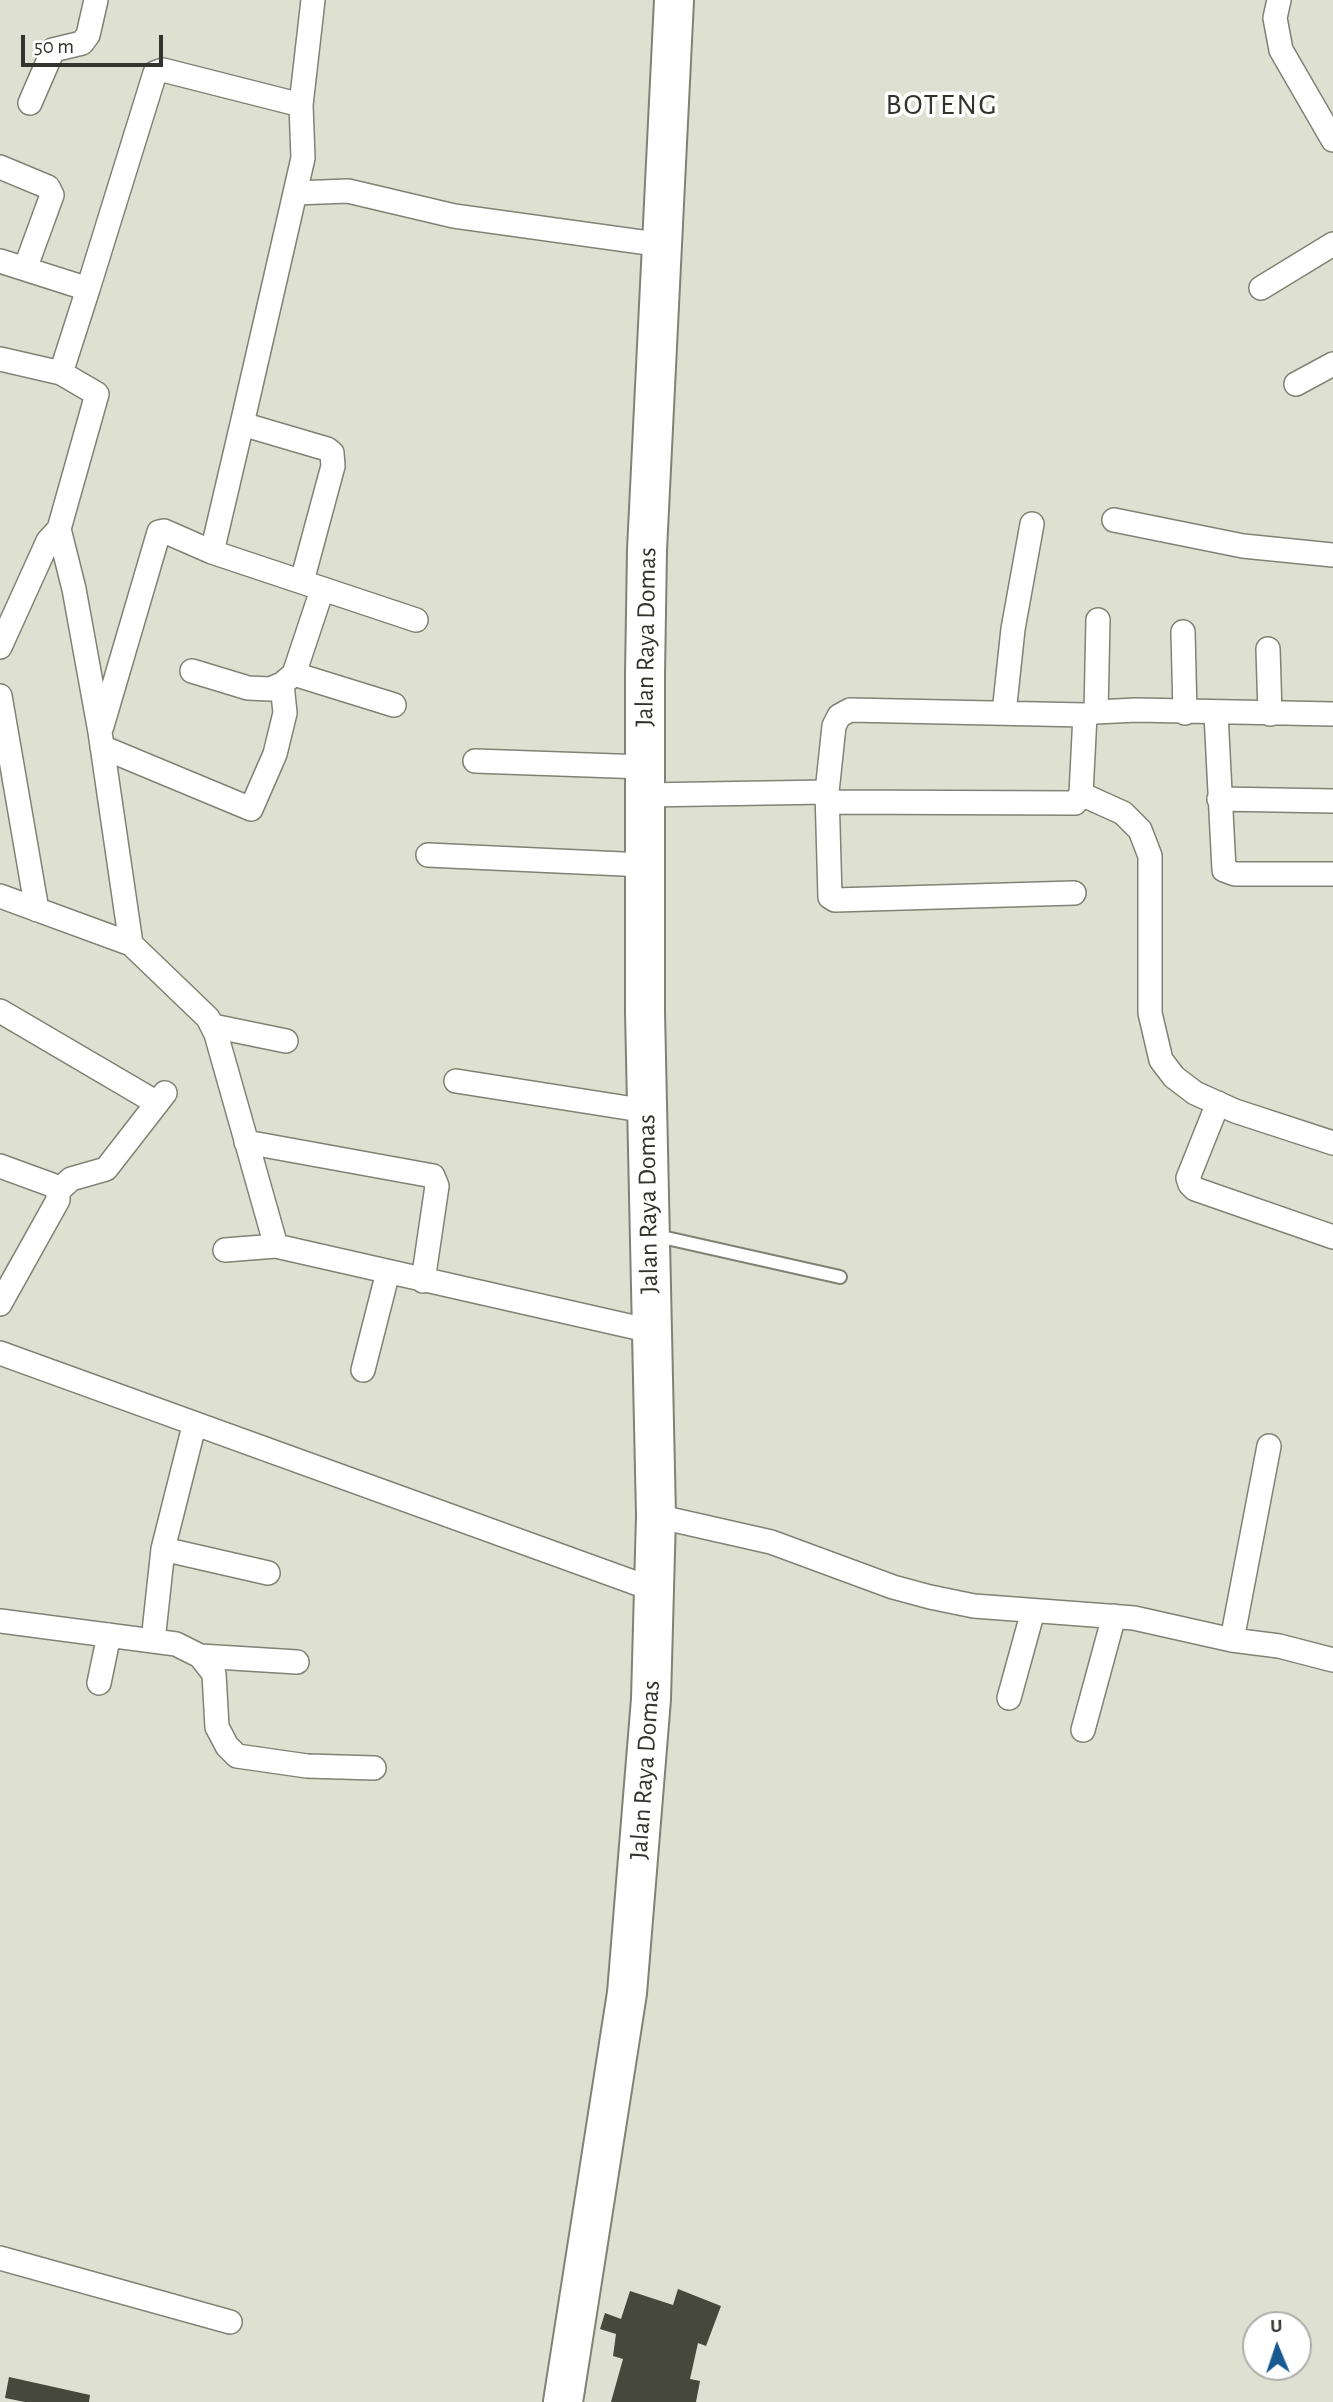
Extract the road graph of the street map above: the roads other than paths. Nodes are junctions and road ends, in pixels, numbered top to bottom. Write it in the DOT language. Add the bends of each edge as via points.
graph roads {
  1 [pos="96,0"];
  2 [pos="313,0"];
  3 [pos="674,0"];
  4 [pos="1279,0"];
  5 [pos="30,103"];
  6 [pos="301,105"];
  7 [pos="1333,140"];
  8 [pos="0,167"];
  9 [pos="295,193"];
  10 [pos="1333,244"];
  11 [pos="663,245"];
  12 [pos="0,261"];
  13 [pos="25,269"];
  14 [pos="1261,288"];
  15 [pos="88,289"];
  16 [pos="0,359"];
  17 [pos="1333,364"];
  18 [pos="61,373"];
  19 [pos="1296,384"];
  20 [pos="243,424"];
  21 [pos="1114,520"];
  22 [pos="1032,524"];
  23 [pos="59,529"];
  24 [pos="212,552"];
  25 [pos="1333,555"];
  26 [pos="312,585"];
  27 [pos="416,620"];
  28 [pos="1098,620"];
  29 [pos="1184,632"];
  30 [pos="0,647"];
  31 [pos="1268,649"];
  32 [pos="192,671"];
  33 [pos="288,679"];
  34 [pos="0,696"];
  35 [pos="394,705"];
  36 [pos="1004,713"];
  37 [pos="1091,713"];
  38 [pos="1185,713"];
  39 [pos="1333,713"];
  40 [pos="1216,714"];
  41 [pos="1270,714"];
  42 [pos="101,740"];
  43 [pos="475,761"];
  44 [pos="644,781"];
  45 [pos="1081,794"];
  46 [pos="827,797"];
  47 [pos="1219,799"];
  48 [pos="1333,801"];
  49 [pos="428,855"];
  50 [pos="644,865"];
  51 [pos="1333,874"];
  52 [pos="1074,893"];
  53 [pos="0,896"];
  54 [pos="37,910"];
  55 [pos="131,944"];
  56 [pos="0,1011"];
  57 [pos="213,1026"];
  58 [pos="286,1041"];
  59 [pos="456,1081"];
  60 [pos="1218,1104"];
  61 [pos="647,1111"];
  62 [pos="246,1142"];
  63 [pos="1333,1143"];
  64 [pos="0,1166"];
  65 [pos="58,1191"];
  66 [pos="649,1235"];
  67 [pos="1333,1237"];
  68 [pos="276,1246"];
  69 [pos="225,1250"];
  70 [pos="388,1272"];
  71 [pos="840,1277"];
  72 [pos="423,1281"];
  73 [pos="0,1304"];
  74 [pos="651,1331"];
  75 [pos="0,1353"];
  76 [pos="363,1370"];
  77 [pos="194,1426"];
  78 [pos="1269,1446"];
  79 [pos="656,1516"];
  80 [pos="163,1549"];
  81 [pos="268,1573"];
  82 [pos="654,1590"];
  83 [pos="1033,1611"];
  84 [pos="1114,1616"];
  85 [pos="0,1621"];
  86 [pos="109,1635"];
  87 [pos="1231,1640"];
  88 [pos="153,1641"];
  89 [pos="200,1656"];
  90 [pos="1333,1660"];
  91 [pos="297,1662"];
  92 [pos="99,1683"];
  93 [pos="1009,1698"];
  94 [pos="1083,1730"];
  95 [pos="374,1768"];
  96 [pos="0,2258"];
  97 [pos="230,2322"];
  98 [pos="563,2402"];
  1 -- 5 [label="street" via="88,35 82,43 53,50"];
  2 -- 6 [label="street"];
  3 -- 11 [label="highway, Jalan Raya Domas"];
  4 -- 7 [label="street" via="1275,18 1282,50"];
  6 -- 9 [label="street" via="303,158"];
  6 -- 15 [label="street" via="163,70 155,73"];
  8 -- 13 [label="street" via="48,187 52,195"];
  9 -- 11 [label="street" via="348,191 454,216"];
  9 -- 20 [label="street"];
  10 -- 14 [label="street"];
  11 -- 44 [label="highway, Jalan Raya Domas" via="648,550"];
  12 -- 13 [label="street"];
  13 -- 15 [label="street"];
  15 -- 18 [label="street"];
  16 -- 18 [label="street"];
  17 -- 19 [label="street"];
  18 -- 23 [label="street" via="97,394"];
  20 -- 24 [label="street"];
  20 -- 26 [label="street" via="332,453"];
  21 -- 25 [label="street" via="1243,546"];
  22 -- 36 [label="street"];
  23 -- 30 [label="street" via="48,541"];
  23 -- 42 [label="street"];
  24 -- 26 [label="street"];
  24 -- 42 [label="street" via="159,532"];
  26 -- 27 [label="street"];
  26 -- 33 [label="street"];
  28 -- 37 [label="street"];
  29 -- 38 [label="street"];
  31 -- 41 [label="street"];
  32 -- 33 [label="street" via="248,688 270,688"];
  33 -- 35 [label="street"];
  33 -- 42 [label="street" via="278,740 251,809"];
  34 -- 54 [label="street"];
  36 -- 37 [label="street"];
  36 -- 46 [label="street" via="850,710 839,716 834,726"];
  37 -- 38 [label="street"];
  37 -- 45 [label="street"];
  38 -- 40 [label="street"];
  39 -- 41 [label="street"];
  40 -- 41 [label="street"];
  40 -- 47 [label="street"];
  42 -- 55 [label="street"];
  43 -- 44 [label="street"];
  44 -- 46 [label="street"];
  44 -- 50 [label="highway, Jalan Raya Domas"];
  45 -- 46 [label="street" via="1075,803"];
  45 -- 60 [label="street" via="1123,813 1140,830 1150,856 1150,1013 1161,1060 1174,1077"];
  46 -- 52 [label="street" via="828,893 835,900"];
  47 -- 48 [label="street"];
  47 -- 51 [label="street" via="1228,874"];
  49 -- 50 [label="street"];
  50 -- 61 [label="highway, Jalan Raya Domas"];
  53 -- 54 [label="street"];
  54 -- 55 [label="street"];
  55 -- 57 [label="street"];
  56 -- 65 [label="street" via="161,1097 106,1169 71,1179"];
  57 -- 58 [label="street"];
  57 -- 62 [label="street"];
  59 -- 61 [label="street"];
  60 -- 63 [label="street"];
  60 -- 67 [label="street" via="1189,1184"];
  61 -- 66 [label="highway, Jalan Raya Domas"];
  62 -- 68 [label="street"];
  62 -- 72 [label="street" via="433,1177 437,1186"];
  64 -- 65 [label="street"];
  65 -- 73 [label="street" via="58,1200"];
  66 -- 71 [label="lane"];
  66 -- 74 [label="highway, Jalan Raya Domas"];
  68 -- 69 [label="street"];
  68 -- 70 [label="street"];
  70 -- 72 [label="street"];
  70 -- 76 [label="street"];
  72 -- 74 [label="street"];
  74 -- 79 [label="highway, Jalan Raya Domas"];
  75 -- 77 [label="street"];
  77 -- 80 [label="street"];
  77 -- 82 [label="street"];
  78 -- 87 [label="street"];
  79 -- 82 [label="highway, Jalan Raya Domas"];
  79 -- 83 [label="street" via="771,1542 930,1597"];
  80 -- 81 [label="street"];
  80 -- 88 [label="street"];
  82 -- 98 [label="highway, Jalan Raya Domas" via="651,1699 627,1993"];
  83 -- 84 [label="street"];
  83 -- 93 [label="street"];
  84 -- 87 [label="street"];
  84 -- 94 [label="street"];
  85 -- 86 [label="street"];
  86 -- 88 [label="street"];
  86 -- 92 [label="street"];
  87 -- 90 [label="street"];
  88 -- 89 [label="street" via="176,1644"];
  89 -- 91 [label="street"];
  89 -- 95 [label="street" via="214,1674 217,1727 237,1756 307,1766"];
  96 -- 97 [label="street"];
}
